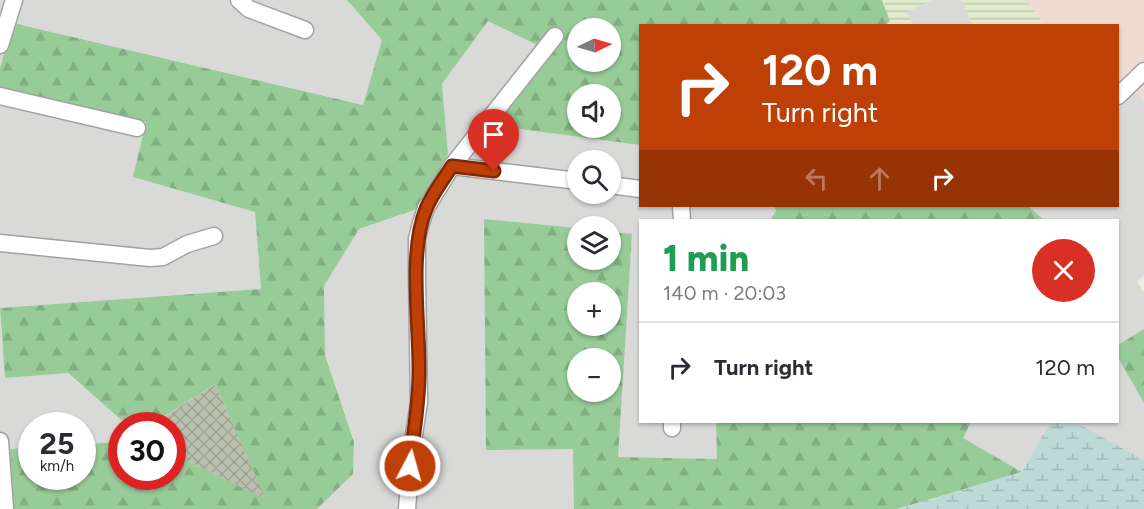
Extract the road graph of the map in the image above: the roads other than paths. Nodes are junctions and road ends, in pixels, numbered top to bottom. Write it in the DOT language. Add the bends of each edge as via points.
graph roads {
  1 [pos="14,0"];
  2 [pos="239,0"];
  3 [pos="304,30"];
  4 [pos="555,36"];
  5 [pos="0,42"];
  6 [pos="1144,71"];
  7 [pos="1119,95"];
  8 [pos="0,96"];
  9 [pos="137,128"];
  10 [pos="452,166"];
  11 [pos="567,180"];
  12 [pos="621,186"];
  13 [pos="639,189"];
  14 [pos="214,236"];
  15 [pos="0,243"];
  16 [pos="0,441"];
  17 [pos="0,447"];
  18 [pos="5,509"];
  19 [pos="407,509"];
  1 -- 5 [label="street"];
  2 -- 3 [label="street" via="249,9"];
  4 -- 10 [label="street"];
  6 -- 7 [label="street"];
  8 -- 9 [label="street"];
  10 -- 11 [label="street"];
  10 -- 19 [label="street" via="426,208 417,239 419,402"];
  12 -- 13 [label="street"];
  14 -- 15 [label="street" via="156,258"];
  16 -- 17 [label="street"];
  17 -- 18 [label="street"];
}
